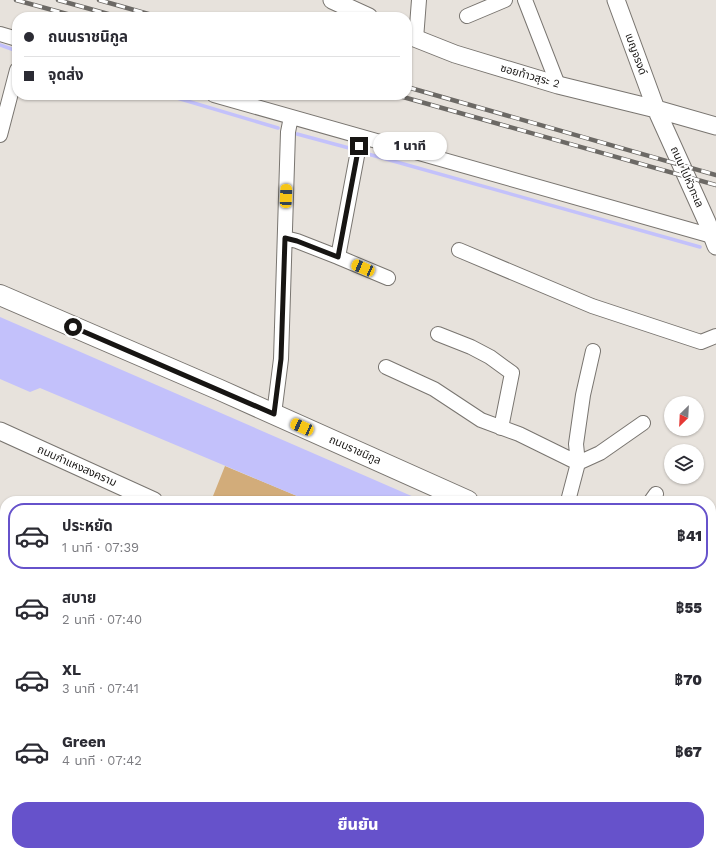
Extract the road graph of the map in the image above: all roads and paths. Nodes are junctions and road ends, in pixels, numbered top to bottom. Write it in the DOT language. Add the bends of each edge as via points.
graph roads {
  1 [pos="332,0"];
  2 [pos="419,0"];
  3 [pos="505,0"];
  4 [pos="525,0"];
  5 [pos="616,0"];
  6 [pos="358,12"];
  7 [pos="467,16"];
  8 [pos="0,34"];
  9 [pos="412,37"];
  10 [pos="12,38"];
  11 [pos="558,84"];
  12 [pos="12,89"];
  13 [pos="232,100"];
  14 [pos="656,109"];
  15 [pos="291,117"];
  16 [pos="716,126"];
  17 [pos="0,135"];
  18 [pos="362,137"];
  19 [pos="713,231"];
  20 [pos="285,238"];
  21 [pos="459,250"];
  22 [pos="338,257"];
  23 [pos="388,278"];
  24 [pos="0,295"];
  25 [pos="438,334"];
  26 [pos="716,336"];
  27 [pos="593,351"];
  28 [pos="386,367"];
  29 [pos="274,414"];
  30 [pos="643,423"];
  31 [pos="501,428"];
  32 [pos="0,431"];
  33 [pos="578,463"];
  34 [pos="143,496"];
  35 [pos="457,496"];
  36 [pos="569,496"];
  1 -- 6 [label="street"];
  2 -- 9 [label="street"];
  3 -- 7 [label="street"];
  4 -- 11 [label="street"];
  5 -- 14 [label="street, เบญจรงด์"];
  8 -- 10 [label="street"];
  9 -- 11 [label="street, ซอยท้าวสุระ 2" via="454,54"];
  11 -- 14 [label="street, ซอยท้าวสุระ 2"];
  12 -- 17 [label="street"];
  13 -- 15 [label="street"];
  14 -- 16 [label="street, ซอยท้าวสุระ 2"];
  14 -- 19 [label="street, ถนน ไปหัวทะเล"];
  15 -- 18 [label="street"];
  15 -- 20 [label="street" via="288,132"];
  18 -- 19 [label="street"];
  18 -- 22 [label="street"];
  20 -- 22 [label="street"];
  20 -- 29 [label="street" via="281,359"];
  21 -- 26 [label="street" via="597,307 701,342"];
  22 -- 23 [label="street"];
  24 -- 29 [label="main road, ถนนราชนิกูล"];
  25 -- 31 [label="street" via="490,357 512,373"];
  27 -- 33 [label="street" via="576,444"];
  28 -- 31 [label="street" via="434,389 481,420"];
  29 -- 35 [label="main road, ถนนราชนิกูล"];
  30 -- 33 [label="street" via="600,453"];
  31 -- 33 [label="street"];
  32 -- 34 [label="street, ถนนกำแหงสงคราม"];
  33 -- 36 [label="street"];
}
